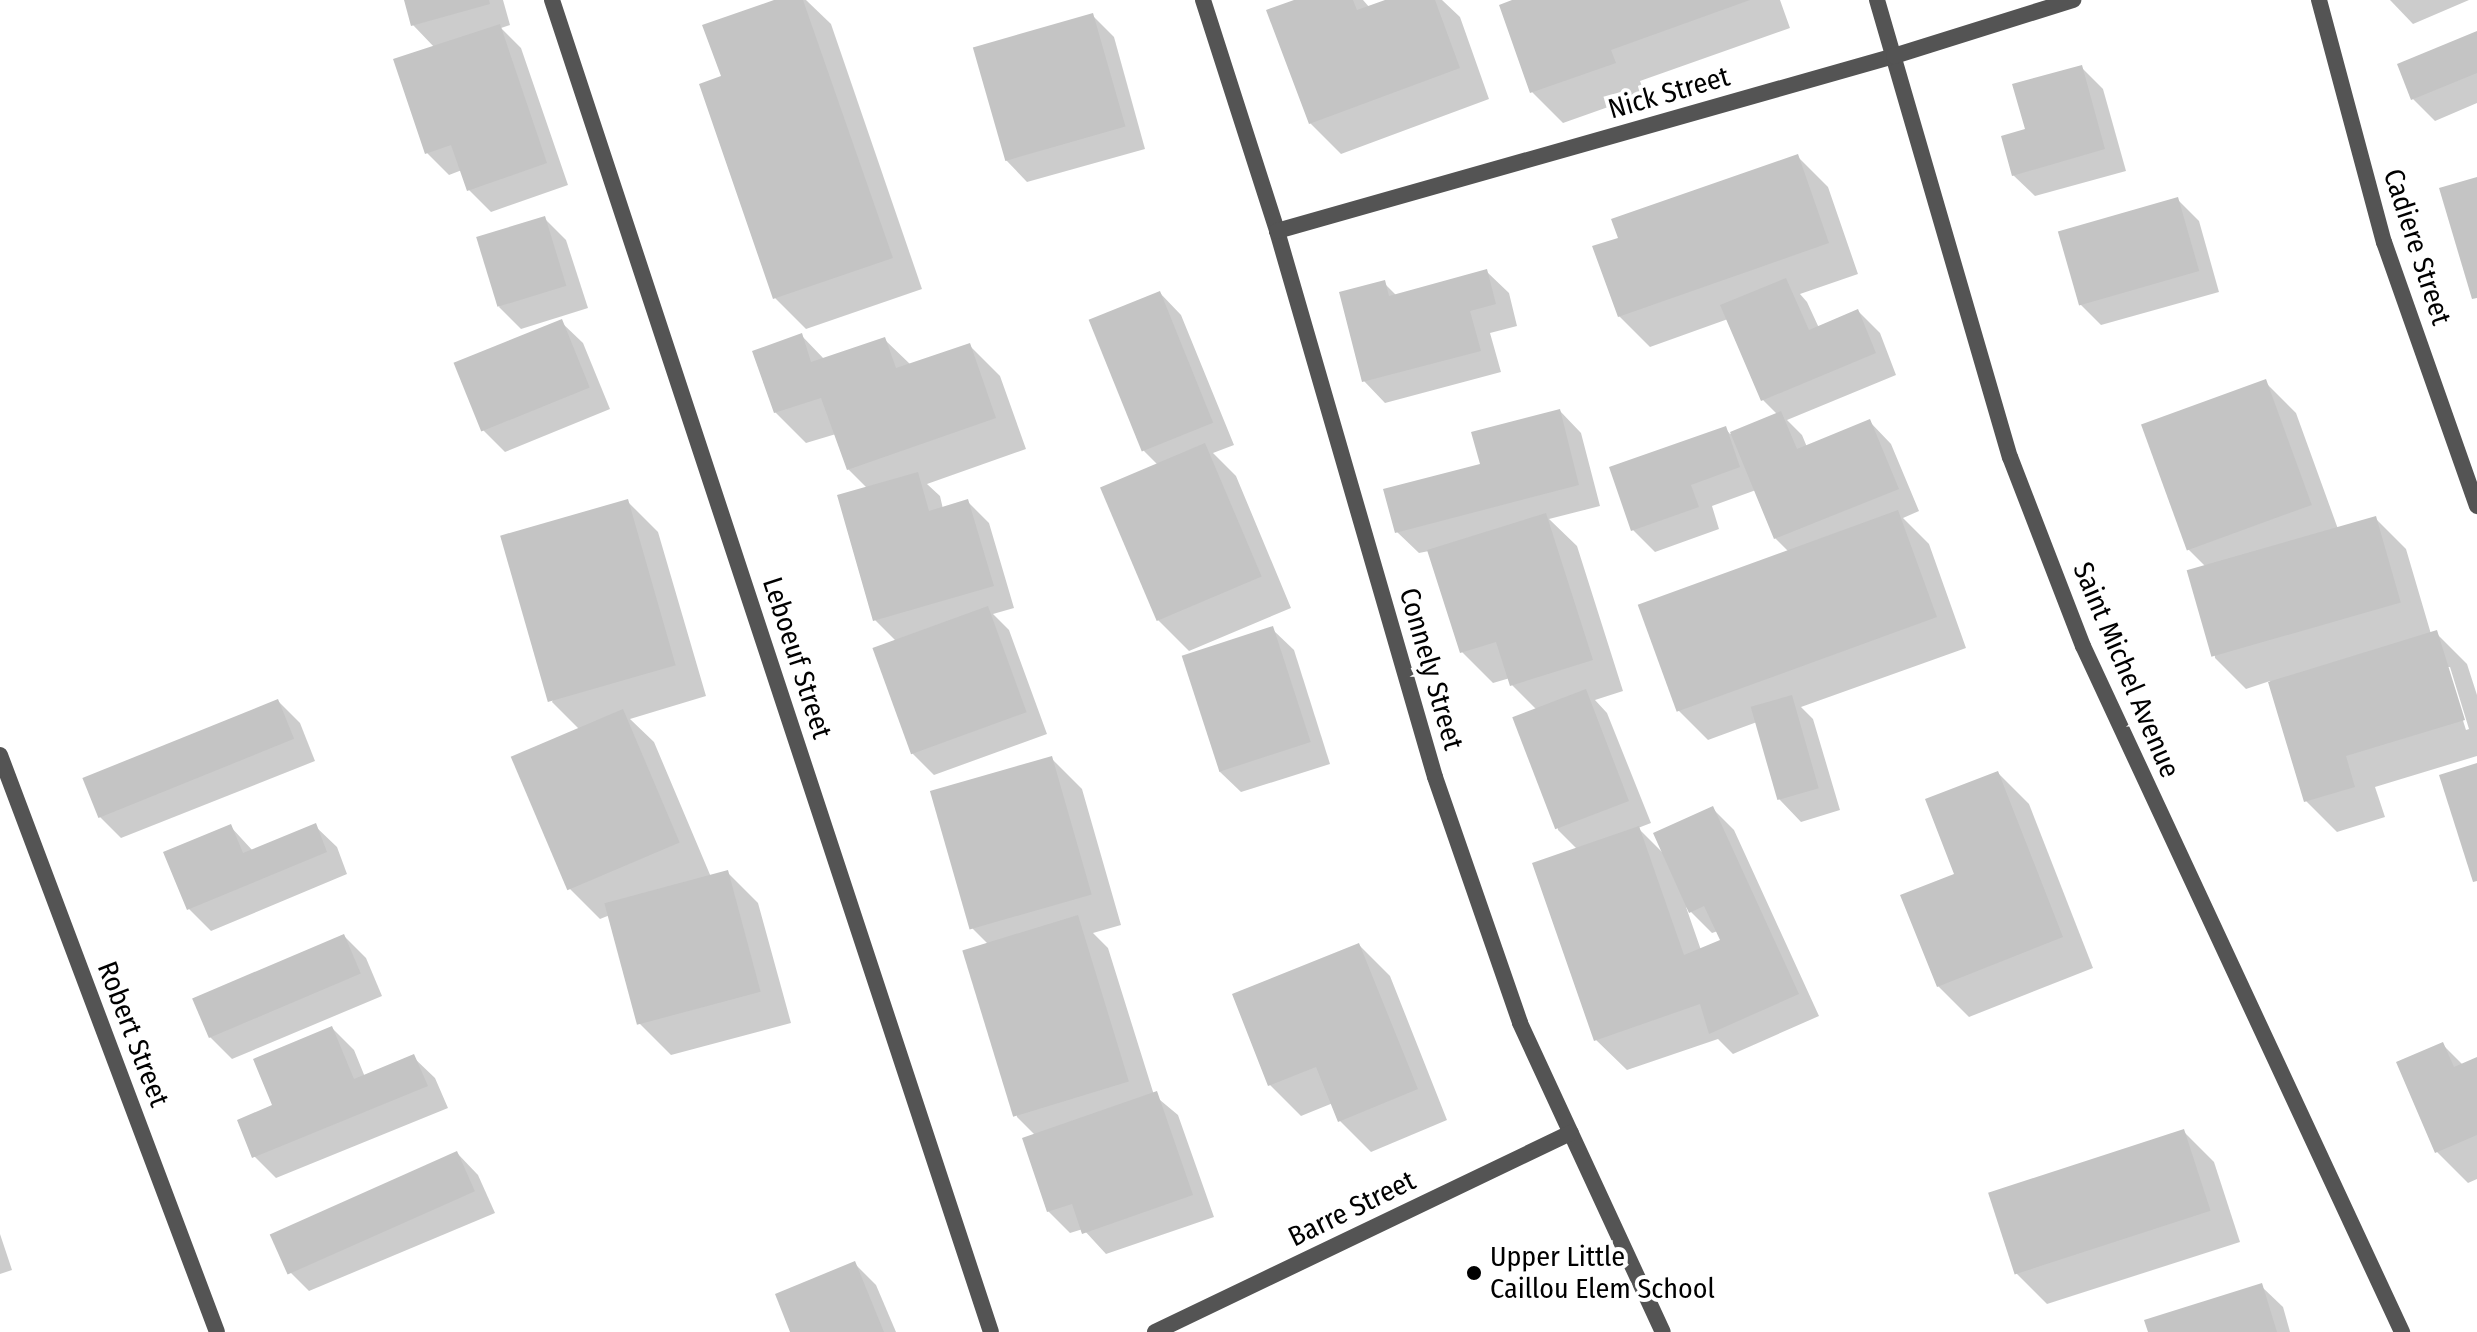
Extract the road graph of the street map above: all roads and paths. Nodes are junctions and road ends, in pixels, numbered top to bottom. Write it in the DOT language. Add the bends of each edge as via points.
graph roads {
  1 [pos="552,0"];
  2 [pos="1203,0"];
  3 [pos="1877,0"];
  4 [pos="2073,0"];
  5 [pos="2319,0"];
  6 [pos="1894,56"];
  7 [pos="1277,231"];
  8 [pos="2477,506"];
  9 [pos="0,755"];
  10 [pos="1571,1133"];
  11 [pos="217,1332"];
  12 [pos="991,1332"];
  13 [pos="1155,1332"];
  14 [pos="1663,1332"];
  15 [pos="2402,1332"];
  1 -- 12 [label="street, Leboeuf Street"];
  2 -- 7 [label="street, Connely Street"];
  3 -- 6 [label="street, Saint Michel Avenue"];
  4 -- 6 [label="street, Nick Street"];
  5 -- 8 [label="street, Cadiere Street" via="2384,242"];
  6 -- 7 [label="street, Nick Street"];
  6 -- 15 [label="street, Saint Michel Avenue" via="2010,457 2083,646"];
  7 -- 10 [label="street, Connely Street" via="1435,777 1520,1023"];
  9 -- 11 [label="street, Robert Street"];
  10 -- 13 [label="street, Barre Street"];
  10 -- 14 [label="street, Connely Street"];
}
